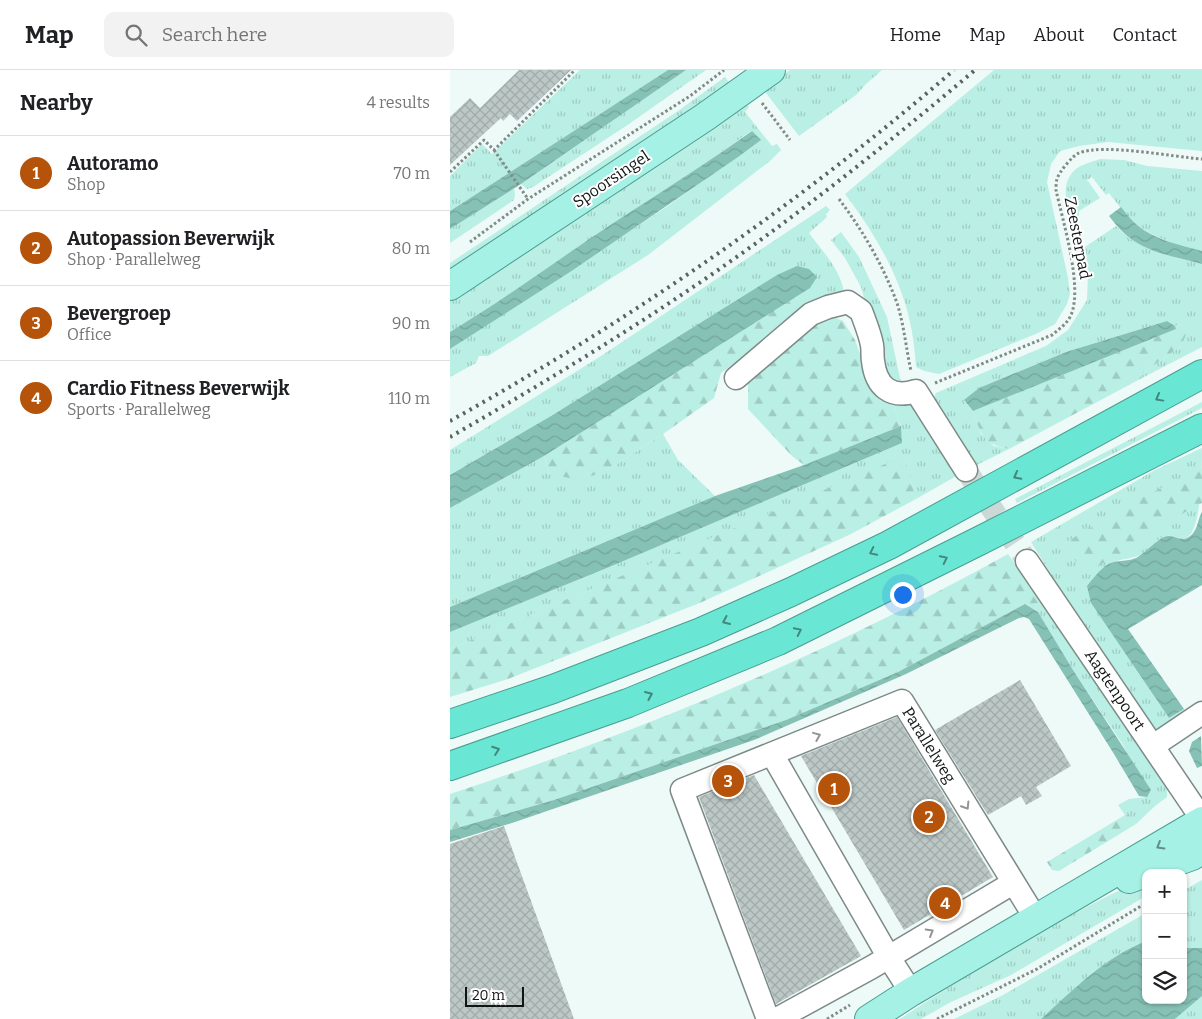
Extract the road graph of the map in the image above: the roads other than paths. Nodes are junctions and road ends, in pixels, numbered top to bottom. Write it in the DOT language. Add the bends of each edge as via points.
graph roads {
  1 [pos="771,70"];
  2 [pos="450,286"];
  3 [pos="1202,374"];
  4 [pos="736,378"];
  5 [pos="1202,428"];
  6 [pos="966,470"];
  7 [pos="1027,561"];
  8 [pos="1202,712"];
  9 [pos="450,724"];
  10 [pos="1153,746"];
  11 [pos="772,754"];
  12 [pos="450,766"];
  13 [pos="1202,820"];
  14 [pos="1202,850"];
  15 [pos="1013,883"];
  16 [pos="1073,898"];
  17 [pos="1036,919"];
  18 [pos="888,956"];
  19 [pos="911,992"];
  20 [pos="768,1019"];
  21 [pos="778,1019"];
  22 [pos="869,1019"];
  1 -- 2 [label="main road, Spoorsingel"];
  3 -- 9 [label="highway, one-way" via="898,540 791,592 553,689"];
  4 -- 6 [label="street" via="811,314 848,302 861,311 872,346 877,378 884,388 894,394 916,391"];
  12 -- 5 [label="highway, one-way" via="628,703 778,640"];
  7 -- 10 [label="street, Aagtenpoort"];
  8 -- 10 [label="street"];
  10 -- 13 [label="street, Aagtenpoort"];
  11 -- 15 [label="street, Parallelweg, one-way" via="902,701"];
  11 -- 18 [label="street"];
  11 -- 20 [label="street, Parallelweg" via="682,790"];
  13 -- 16 [label="main road, one-way"];
  14 -- 16 [label="main road"];
  15 -- 17 [label="street, Parallelweg"];
  18 -- 15 [label="street, one-way"];
  16 -- 17 [label="main road"];
  17 -- 19 [label="main road"];
  18 -- 19 [label="street"];
  18 -- 21 [label="street"];
  19 -- 22 [label="main road"];
}
